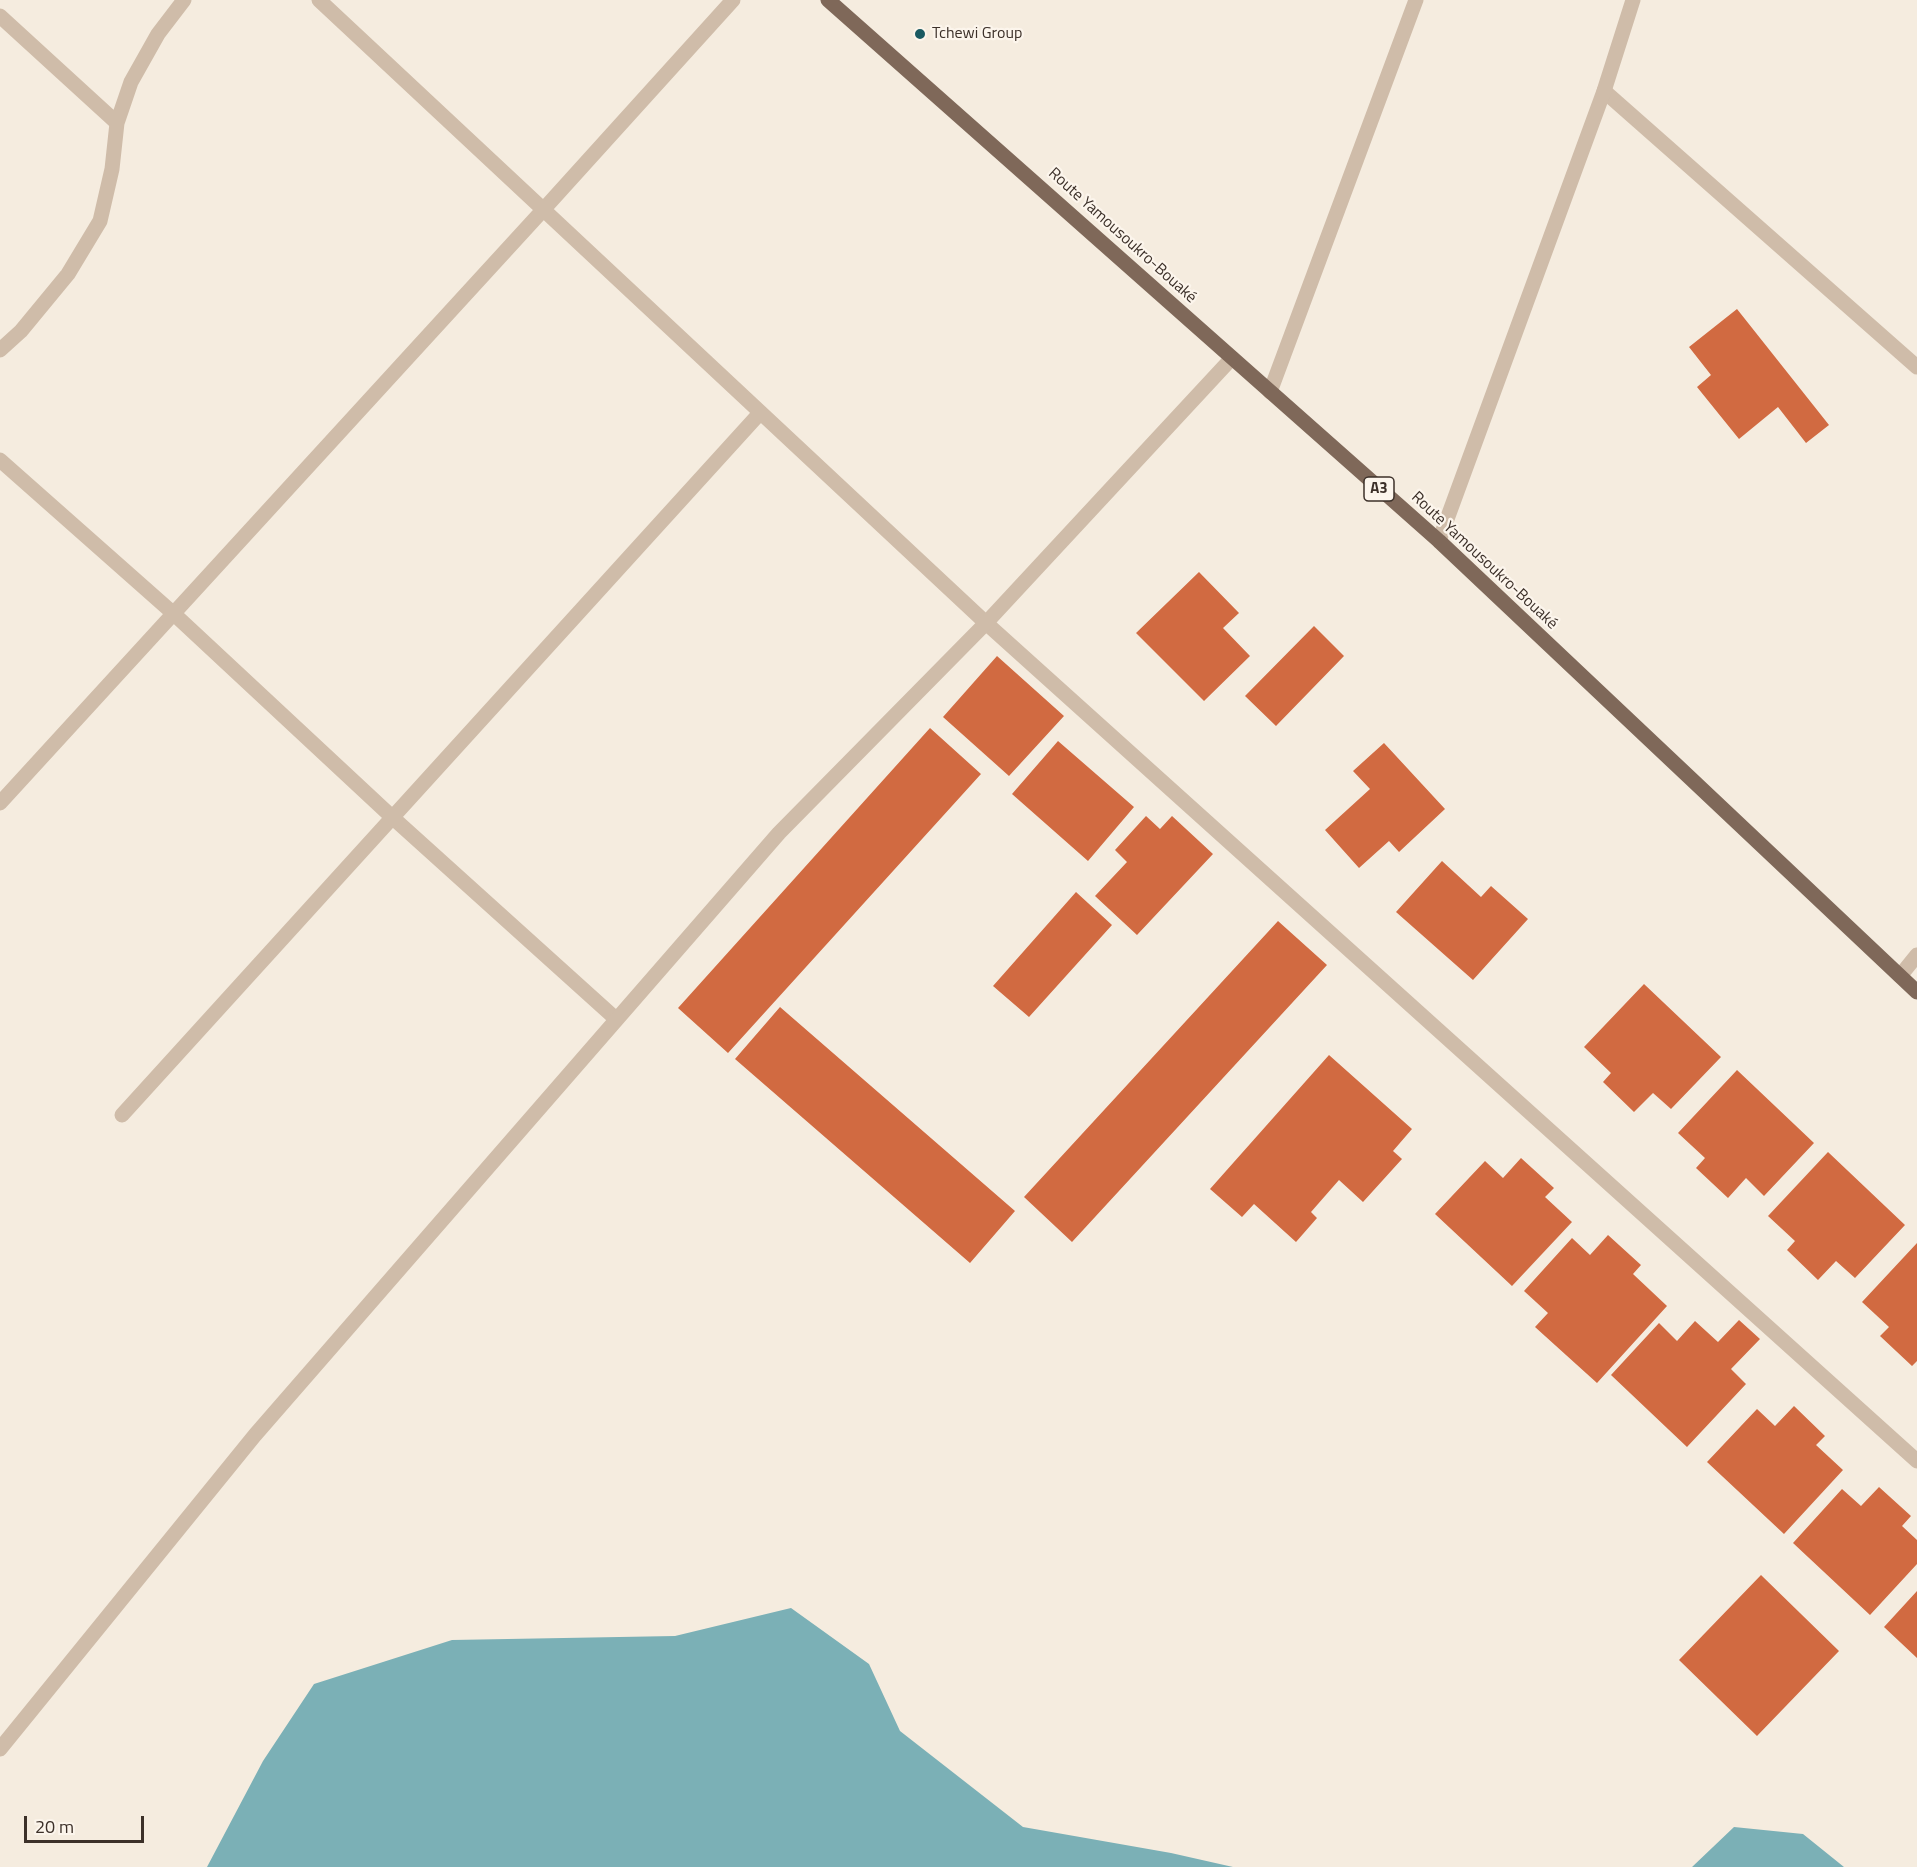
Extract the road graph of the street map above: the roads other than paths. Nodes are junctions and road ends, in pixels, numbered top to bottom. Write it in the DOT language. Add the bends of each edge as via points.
graph roads {
  1 [pos="184,0"];
  2 [pos="319,0"];
  3 [pos="733,0"];
  4 [pos="828,0"];
  5 [pos="1416,0"];
  6 [pos="1633,0"];
  7 [pos="0,16"];
  8 [pos="1604,91"];
  9 [pos="117,123"];
  10 [pos="543,210"];
  11 [pos="0,350"];
  12 [pos="1232,358"];
  13 [pos="1917,367"];
  14 [pos="1270,392"];
  15 [pos="760,413"];
  16 [pos="0,460"];
  17 [pos="1438,542"];
  18 [pos="174,614"];
  19 [pos="986,623"];
  20 [pos="0,802"];
  21 [pos="392,817"];
  22 [pos="1917,955"];
  23 [pos="1900,976"];
  24 [pos="1917,992"];
  25 [pos="616,1019"];
  26 [pos="122,1115"];
  27 [pos="1917,1461"];
  28 [pos="0,1749"];
  1 -- 9 [label="street" via="158,34 131,82"];
  2 -- 10 [label="street"];
  3 -- 10 [label="street"];
  4 -- 12 [label="main road, Route Yamousoukro-Bouaké / A3"];
  5 -- 14 [label="street"];
  6 -- 8 [label="street"];
  7 -- 9 [label="street"];
  8 -- 13 [label="street"];
  8 -- 17 [label="street"];
  9 -- 11 [label="street" via="112,170 99,221 68,274"];
  10 -- 15 [label="street"];
  10 -- 18 [label="street"];
  12 -- 14 [label="main road, Route Yamousoukro-Bouaké / A3"];
  12 -- 19 [label="street"];
  14 -- 17 [label="main road, Route Yamousoukro-Bouaké / A3"];
  15 -- 19 [label="street"];
  15 -- 21 [label="street"];
  16 -- 18 [label="street"];
  17 -- 23 [label="main road, Route Yamousoukro-Bouaké / A3"];
  18 -- 20 [label="street"];
  18 -- 21 [label="street"];
  19 -- 25 [label="street" via="779,833"];
  19 -- 27 [label="street"];
  21 -- 25 [label="street"];
  21 -- 26 [label="street"];
  22 -- 23 [label="street"];
  23 -- 24 [label="main road, Route Yamousoukro-Bouaké / A3"];
  25 -- 28 [label="street" via="255,1435"];
}
